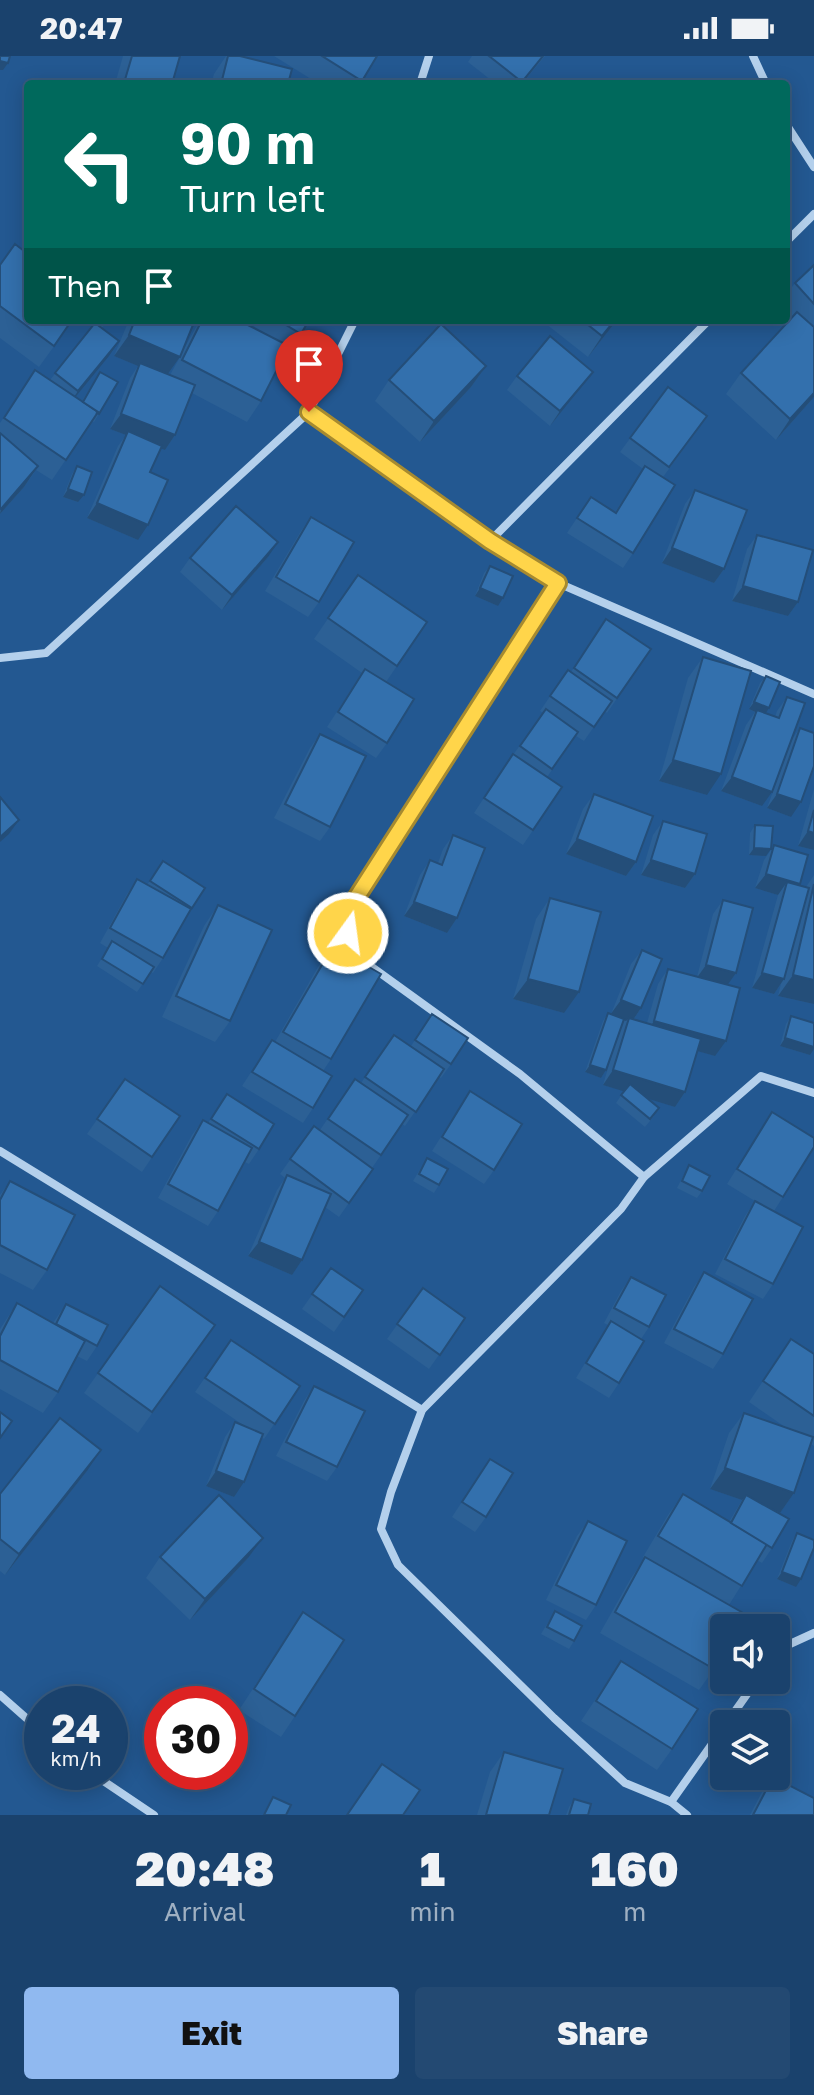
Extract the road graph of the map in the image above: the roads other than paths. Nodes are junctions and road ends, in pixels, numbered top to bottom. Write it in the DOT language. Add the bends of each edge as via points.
graph roads {
  1 [pos="429,56"];
  2 [pos="753,56"];
  3 [pos="421,80"];
  4 [pos="764,80"];
  5 [pos="790,130"];
  6 [pos="814,167"];
  7 [pos="814,214"];
  8 [pos="790,238"];
  9 [pos="353,324"];
  10 [pos="705,324"];
  11 [pos="309,412"];
  12 [pos="490,541"];
  13 [pos="558,583"];
  14 [pos="0,658"];
  15 [pos="814,694"];
  16 [pos="814,1093"];
  17 [pos="0,1151"];
  18 [pos="644,1177"];
  19 [pos="422,1410"];
  20 [pos="814,1633"];
  21 [pos="790,1644"];
  22 [pos="0,1695"];
  23 [pos="24,1716"];
  24 [pos="710,1747"];
  25 [pos="117,1790"];
  26 [pos="671,1802"];
  27 [pos="154,1815"];
  28 [pos="687,1815"];
  1 -- 3 [label="street"];
  2 -- 4 [label="street"];
  5 -- 6 [label="street"];
  7 -- 8 [label="street"];
  9 -- 11 [label="street"];
  10 -- 12 [label="street"];
  11 -- 12 [label="street"];
  11 -- 14 [label="street" via="46,653"];
  12 -- 13 [label="street"];
  13 -- 15 [label="street"];
  13 -- 18 [label="street" via="353,903 348,933 358,957 520,1074"];
  16 -- 18 [label="street" via="761,1076"];
  17 -- 19 [label="street"];
  18 -- 19 [label="street" via="621,1209"];
  19 -- 26 [label="street" via="381,1529 398,1565 625,1783"];
  20 -- 21 [label="street"];
  22 -- 23 [label="street"];
  24 -- 26 [label="street"];
  25 -- 27 [label="street"];
  26 -- 28 [label="street"];
}
